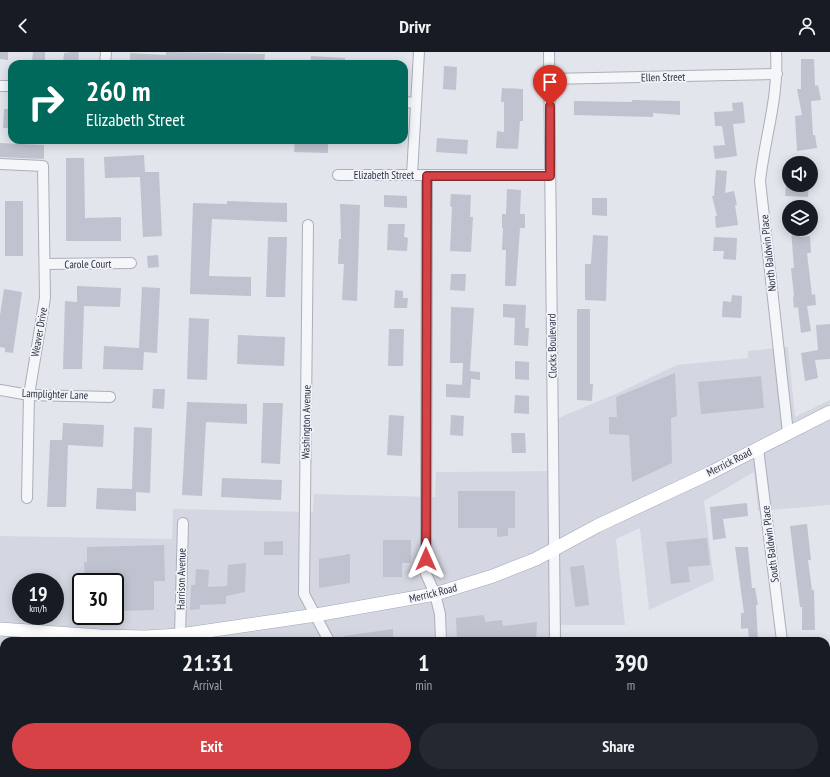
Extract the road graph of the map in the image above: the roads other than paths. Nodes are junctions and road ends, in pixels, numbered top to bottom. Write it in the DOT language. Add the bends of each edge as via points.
graph roads {
  1 [pos="419,52"];
  2 [pos="549,52"];
  3 [pos="776,52"];
  4 [pos="777,74"];
  5 [pos="549,79"];
  6 [pos="408,102"];
  7 [pos="416,103"];
  8 [pos="0,164"];
  9 [pos="338,175"];
  10 [pos="412,176"];
  11 [pos="427,176"];
  12 [pos="550,176"];
  13 [pos="308,225"];
  14 [pos="131,263"];
  15 [pos="45,264"];
  16 [pos="0,390"];
  17 [pos="29,395"];
  18 [pos="110,397"];
  19 [pos="830,412"];
  20 [pos="788,433"];
  21 [pos="758,448"];
  22 [pos="27,498"];
  23 [pos="183,523"];
  24 [pos="555,549"];
  25 [pos="435,594"];
  26 [pos="316,616"];
  27 [pos="0,629"];
  28 [pos="180,635"];
  29 [pos="116,637"];
  30 [pos="162,637"];
  31 [pos="327,637"];
  32 [pos="441,637"];
  33 [pos="555,637"];
  34 [pos="782,637"];
  1 -- 7 [label="street"];
  2 -- 5 [label="street, Clocks Boulevard"];
  3 -- 4 [label="street, North Baldwin Place"];
  4 -- 5 [label="street, Ellen Street"];
  4 -- 20 [label="street, North Baldwin Place" via="773,113 760,181"];
  5 -- 12 [label="street, Clocks Boulevard"];
  6 -- 7 [label="street"];
  7 -- 10 [label="street"];
  8 -- 15 [label="street, Weaver Drive" via="43,166"];
  9 -- 10 [label="street, Elizabeth Street"];
  10 -- 11 [label="street, Elizabeth Street"];
  11 -- 12 [label="street, Elizabeth Street"];
  11 -- 25 [label="street" via="426,574"];
  12 -- 24 [label="street, Clocks Boulevard"];
  13 -- 26 [label="street, Washington Avenue" via="304,594"];
  14 -- 15 [label="street, Carole Court"];
  15 -- 17 [label="street, Weaver Drive" via="45,298"];
  16 -- 17 [label="street, Lamplighter Lane"];
  17 -- 18 [label="street, Lamplighter Lane"];
  17 -- 22 [label="street, Weaver Drive"];
  19 -- 20 [label="main road, Merrick Road"];
  20 -- 21 [label="main road, Merrick Road"];
  21 -- 24 [label="main road, Merrick Road"];
  21 -- 34 [label="street, South Baldwin Place"];
  23 -- 28 [label="street, Harrison Avenue"];
  24 -- 25 [label="main road, Merrick Road" via="492,576"];
  24 -- 33 [label="street, Clocks Boulevard"];
  25 -- 26 [label="main road, Merrick Road"];
  25 -- 32 [label="street" via="441,621"];
  26 -- 28 [label="main road, Merrick Road"];
  26 -- 31 [label="street, Washington Avenue"];
  27 -- 29 [label="main road, Merrick Road"];
  28 -- 30 [label="main road, Merrick Road"];
}
